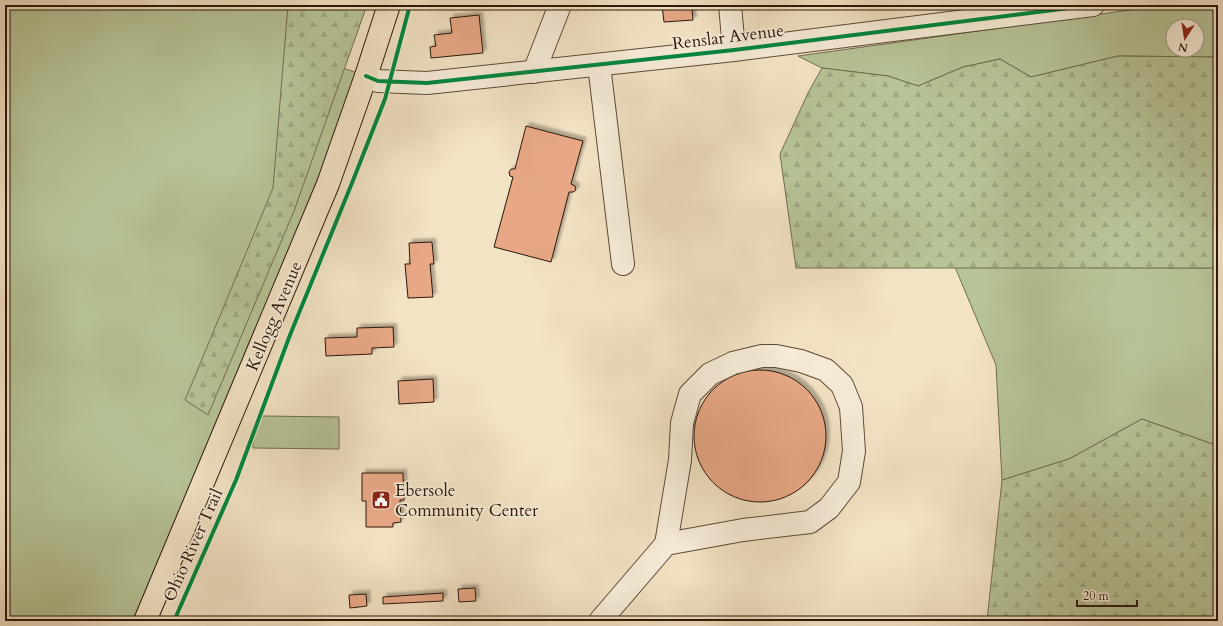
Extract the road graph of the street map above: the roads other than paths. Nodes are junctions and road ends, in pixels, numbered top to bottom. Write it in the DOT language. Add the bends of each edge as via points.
graph roads {
  1 [pos="389,5"];
  2 [pos="560,5"];
  3 [pos="730,5"];
  4 [pos="1093,5"];
  5 [pos="734,50"];
  6 [pos="599,65"];
  7 [pos="534,72"];
  8 [pos="366,76"];
  9 [pos="623,264"];
  10 [pos="666,544"];
  11 [pos="145,621"];
  12 [pos="600,621"];
  1 -- 8 [label="main road, Kellogg Avenue"];
  2 -- 7 [label="street"];
  3 -- 5 [label="street"];
  4 -- 5 [label="street, Renslar Avenue"];
  5 -- 6 [label="street, Renslar Avenue"];
  6 -- 7 [label="street, Renslar Avenue"];
  6 -- 9 [label="street"];
  7 -- 8 [label="street, Renslar Avenue" via="427,83 378,81"];
  8 -- 11 [label="main road, Kellogg Avenue" via="328,184"];
  10 -- 10 [label="street" via="743,530 810,522 829,508 849,482 854,451 851,407 842,385 826,370 776,356 762,356 733,363 710,374 690,394 682,423 680,460"];
  10 -- 12 [label="street"];
}
